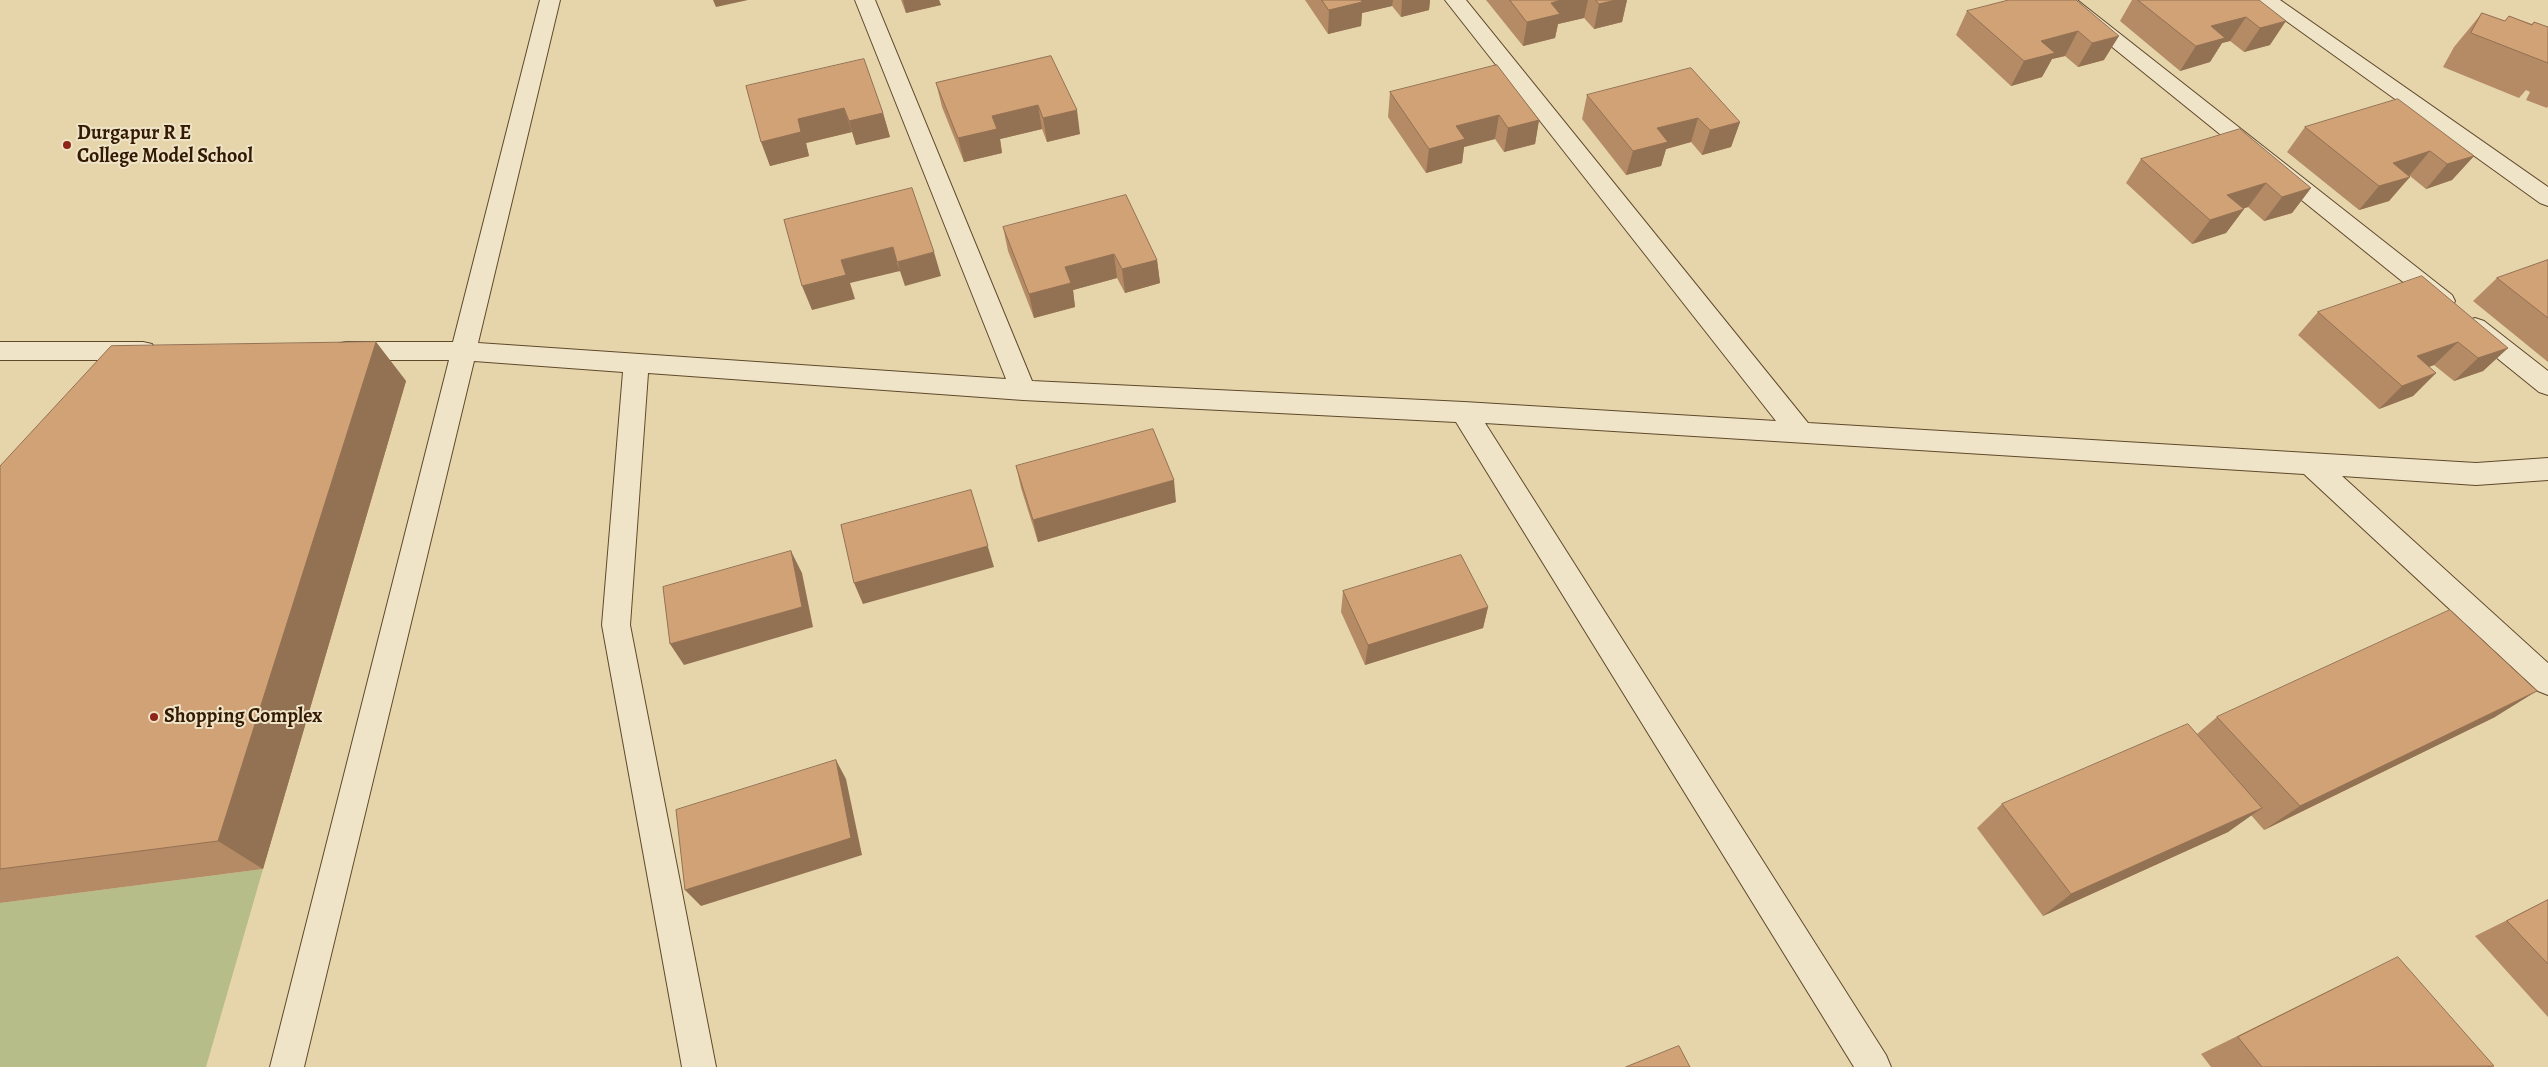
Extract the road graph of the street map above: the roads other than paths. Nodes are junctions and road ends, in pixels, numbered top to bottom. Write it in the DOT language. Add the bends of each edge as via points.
graph roads {
  1 [pos="550,0"];
  2 [pos="865,0"];
  3 [pos="1455,0"];
  4 [pos="2064,0"];
  5 [pos="2267,0"];
  6 [pos="2548,198"];
  7 [pos="0,351"];
  8 [pos="167,351"];
  9 [pos="325,351"];
  10 [pos="462,351"];
  11 [pos="636,364"];
  12 [pos="2548,385"];
  13 [pos="1023,390"];
  14 [pos="1464,412"];
  15 [pos="1800,432"];
  16 [pos="2310,463"];
  17 [pos="2548,469"];
  18 [pos="2548,682"];
  19 [pos="287,1067"];
  20 [pos="699,1067"];
  21 [pos="1874,1067"];
  1 -- 10 [label="street"];
  2 -- 13 [label="street"];
  3 -- 15 [label="street"];
  4 -- 12 [label="street"];
  5 -- 6 [label="street"];
  7 -- 8 [label="street"];
  9 -- 10 [label="street"];
  10 -- 11 [label="street"];
  10 -- 19 [label="street"];
  11 -- 13 [label="street"];
  11 -- 20 [label="street" via="616,625"];
  13 -- 14 [label="street"];
  14 -- 15 [label="street"];
  14 -- 21 [label="street"];
  15 -- 16 [label="street"];
  16 -- 17 [label="street" via="2476,474"];
  16 -- 18 [label="street"];
}
